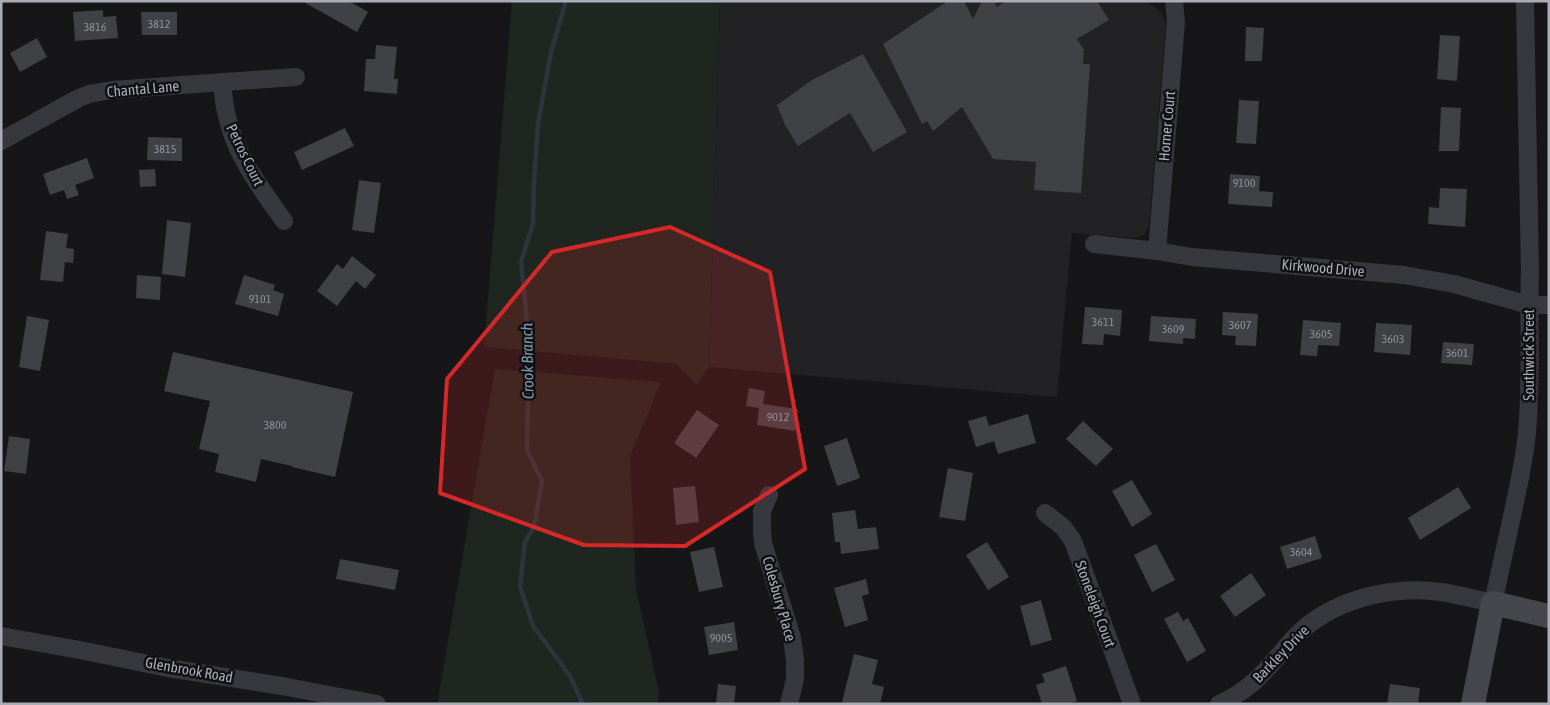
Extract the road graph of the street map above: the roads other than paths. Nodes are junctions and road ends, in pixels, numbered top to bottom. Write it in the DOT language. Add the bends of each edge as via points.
graph roads {
  1 [pos="1174,1"];
  2 [pos="1525,1"];
  3 [pos="296,78"];
  4 [pos="222,82"];
  5 [pos="1,141"];
  6 [pos="284,221"];
  7 [pos="1094,244"];
  8 [pos="1157,251"];
  9 [pos="1529,305"];
  10 [pos="1549,305"];
  11 [pos="769,495"];
  12 [pos="1045,513"];
  13 [pos="1493,603"];
  14 [pos="1549,616"];
  15 [pos="1,636"];
  16 [pos="377,704"];
  17 [pos="789,704"];
  18 [pos="1132,704"];
  19 [pos="1219,704"];
  20 [pos="1473,704"];
  1 -- 8 [label="street, Horner Court" via="1176,22"];
  2 -- 9 [label="street, Southwick Street"];
  3 -- 4 [label="street, Chantal Lane"];
  4 -- 5 [label="street, Chantal Lane" via="89,94"];
  4 -- 6 [label="street, Petros Court" via="232,135 248,169"];
  7 -- 8 [label="street, Kirkwood Drive"];
  8 -- 9 [label="street, Kirkwood Drive" via="1404,276 1454,284"];
  9 -- 10 [label="street, Kirkwood Drive"];
  9 -- 13 [label="street, Southwick Street" via="1531,369 1527,435"];
  11 -- 17 [label="street, Colesbury Place" via="762,511 762,531 796,660"];
  12 -- 18 [label="street, Stoneleigh Court" via="1063,528 1072,541"];
  13 -- 14 [label="street, Barkley Drive"];
  13 -- 19 [label="street, Barkley Drive" via="1419,591 1380,595 1345,604 1308,625 1253,684"];
  13 -- 20 [label="street, Southwick Street"];
  15 -- 16 [label="street, Glenbrook Road"];
}
